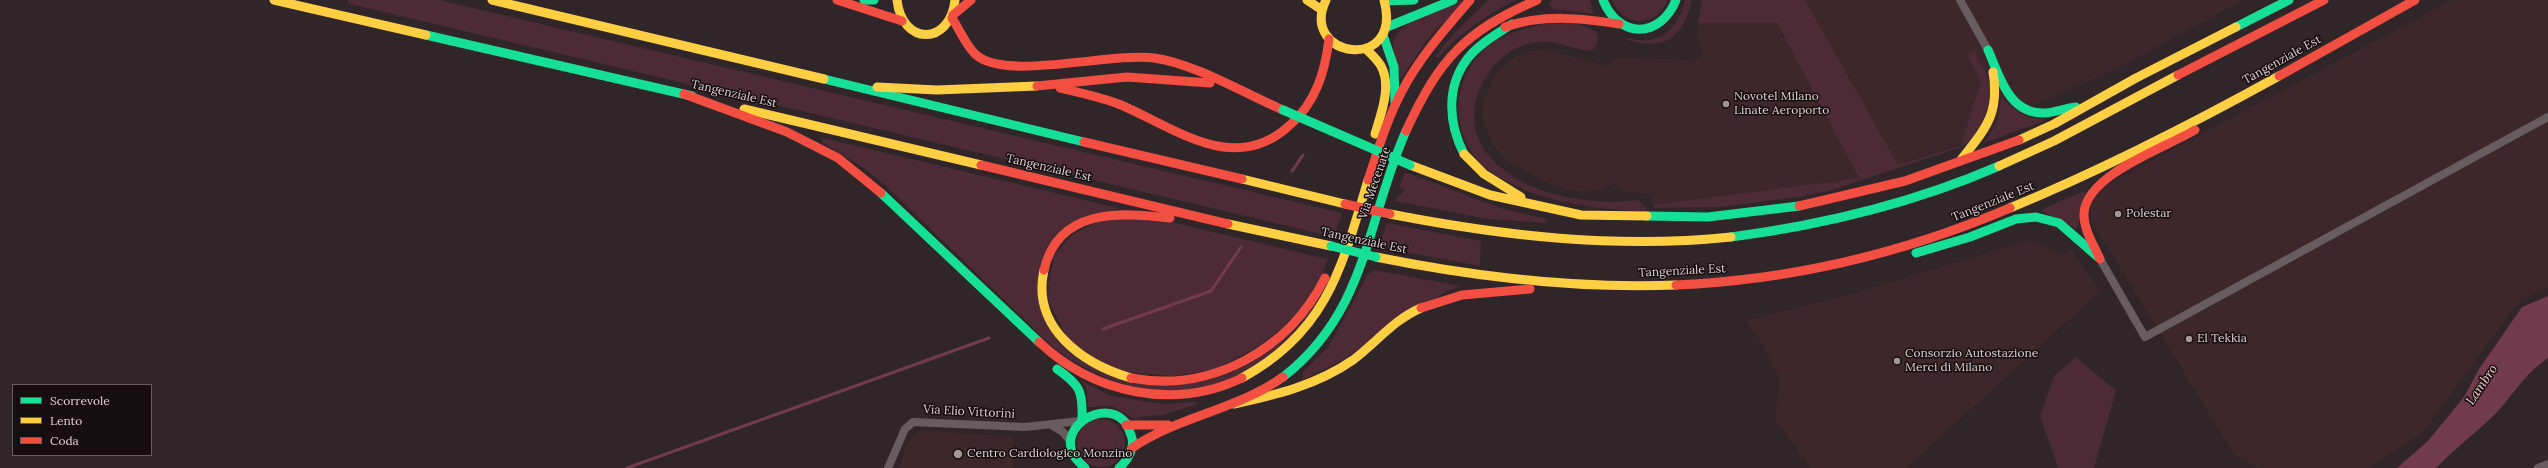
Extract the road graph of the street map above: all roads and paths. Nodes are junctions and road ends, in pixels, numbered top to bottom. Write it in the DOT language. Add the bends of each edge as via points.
graph roads {
  1 [pos="274,0"];
  2 [pos="492,0"];
  3 [pos="837,0"];
  4 [pos="864,0"];
  5 [pos="874,0"];
  6 [pos="897,0"];
  7 [pos="955,0"];
  8 [pos="971,0"];
  9 [pos="1307,0"];
  10 [pos="1326,0"];
  11 [pos="1414,0"];
  12 [pos="1453,0"];
  13 [pos="1470,0"];
  14 [pos="1537,0"];
  15 [pos="1603,0"];
  16 [pos="1676,0"];
  17 [pos="1960,0"];
  18 [pos="2289,0"];
  19 [pos="2324,0"];
  20 [pos="2415,0"];
  21 [pos="1384,1"];
  22 [pos="1322,10"];
  23 [pos="953,17"];
  24 [pos="902,21"];
  25 [pos="1512,24"];
  26 [pos="1618,24"];
  27 [pos="1385,31"];
  28 [pos="1330,39"];
  29 [pos="1366,49"];
  30 [pos="1988,50"];
  31 [pos="1441,68"];
  32 [pos="1222,84"];
  33 [pos="1050,86"];
  34 [pos="861,87"];
  35 [pos="684,94"];
  36 [pos="2234,101"];
  37 [pos="2088,105"];
  38 [pos="1395,106"];
  39 [pos="2548,117"];
  40 [pos="1959,162"];
  41 [pos="1531,204"];
  42 [pos="1236,226"];
  43 [pos="1890,252"];
  44 [pos="2100,259"];
  45 [pos="966,272"];
  46 [pos="1606,286"];
  47 [pos="1234,404"];
  48 [pos="1081,420"];
  49 [pos="1126,425"];
  50 [pos="1168,425"];
  51 [pos="1053,426"];
  52 [pos="1071,442"];
  53 [pos="1132,448"];
  54 [pos="2548,464"];
  55 [pos="1077,465"];
  56 [pos="888,468"];
  57 [pos="1085,468"];
  58 [pos="1118,468"];
  59 [pos="2538,468"];
  1 -- 35 [label="main road, Tangenziale Est"];
  2 -- 34 [label="main road"];
  3 -- 24 [label="main road"];
  4 -- 5 [label="main road"];
  6 -- 24 [label="main road"];
  7 -- 23 [label="main road"];
  8 -- 23 [label="main road"];
  9 -- 22 [label="main road"];
  10 -- 22 [label="main road"];
  11 -- 21 [label="main road"];
  12 -- 27 [label="main road"];
  13 -- 38 [label="main road" via="1420,59"];
  14 -- 31 [label="main road, Via Mecenate" via="1507,12 1472,34"];
  15 -- 26 [label="main road" via="1609,14"];
  16 -- 26 [label="main road, Via Mecenate" via="1667,18 1652,28 1636,30"];
  17 -- 30 [label="street"];
  18 -- 37 [label="main road"];
  19 -- 34 [label="main road, bridge" via="2064,135 1970,178 1820,222 1695,240 1608,241 1516,236 1452,227 886,96"];
  20 -- 36 [label="main road, Tangenziale Est"];
  21 -- 27 [label="main road" via="1388,18"];
  22 -- 28 [label="main road" via="1322,26"];
  23 -- 24 [label="main road" via="940,30 928,34 915,32"];
  23 -- 32 [label="main road" via="975,54 996,65 1019,67 1104,58 1154,58 1191,69"];
  25 -- 26 [label="main road, Via Mecenate" via="1552,17"];
  25 -- 31 [label="main road, Via Mecenate" via="1479,40"];
  25 -- 41 [label="main road" via="1476,50 1461,68 1451,102 1452,118 1460,148 1474,166"];
  27 -- 29 [label="main road"];
  27 -- 38 [label="main road" via="1395,74"];
  28 -- 29 [label="main road" via="1348,50"];
  28 -- 33 [label="main road" via="1321,84 1307,107 1290,127 1276,137 1264,144 1246,148 1207,146 1105,99"];
  29 -- 42 [label="main road" via="1382,67 1385,77 1384,99 1373,140 1323,284 1298,320 1270,345 1222,373 1175,382 1150,381 1124,376 1088,362 1074,353 1053,325 1042,293 1047,259 1054,246 1078,225 1098,216 1144,214"];
  30 -- 37 [label="main road" via="2011,100 2022,110 2047,113"];
  30 -- 40 [label="main road" via="1996,88 1995,106 1985,132"];
  31 -- 47 [label="main road, Via Mecenate" via="1428,85 1408,124 1352,288 1334,324 1306,358 1286,375 1255,395"];
  32 -- 33 [label="main road" via="1127,77"];
  32 -- 41 [label="main road, bridge" via="1460,185"];
  33 -- 34 [label="main road" via="937,90"];
  35 -- 42 [label="main road, Tangenziale Est"];
  35 -- 45 [label="main road" via="787,132 838,158 874,186"];
  36 -- 43 [label="main road, Tangenziale Est" via="2056,189 1968,226"];
  36 -- 44 [label="main road" via="2190,133 2108,178 2094,190 2086,204 2084,216"];
  37 -- 40 [label="main road" via="2023,138"];
  38 -- 45 [label="main road" via="1336,275 1323,304 1308,327 1285,350 1264,366 1235,382 1190,394 1158,395 1126,391 1097,381 1051,353"];
  39 -- 44 [label="street" via="2145,337"];
  40 -- 41 [label="main road" via="1874,191 1796,207 1729,216 1672,218 1582,215"];
  42 -- 46 [label="main road, Tangenziale Est, bridge" via="1441,270 1507,279"];
  43 -- 44 [label="main road" via="1914,253 1970,237 2016,219 2040,217 2059,223"];
  43 -- 46 [label="main road, Tangenziale Est" via="1848,262 1721,283"];
  45 -- 48 [label="main road" via="972,285 997,314 1052,365 1079,385 1084,398"];
  46 -- 47 [label="main road" via="1477,291 1450,297 1423,307 1399,321 1358,355 1312,382 1283,393"];
  47 -- 50 [label="main road, Via Mecenate"];
  48 -- 49 [label="main road" via="1094,413 1106,413 1117,417"];
  48 -- 51 [label="street, Via Elio Vittorini"];
  48 -- 52 [label="main road"];
  49 -- 50 [label="main road, Via Mecenate"];
  49 -- 53 [label="main road" via="1131,436"];
  50 -- 53 [label="main road, Via Mecenate"];
  51 -- 52 [label="street" via="1063,432"];
  51 -- 56 [label="street, Via Elio Vittorini" via="913,422 905,429"];
  52 -- 55 [label="main road"];
  53 -- 58 [label="main road" via="1128,459"];
  54 -- 59 [label="street"];
  55 -- 57 [label="main road"];
}
